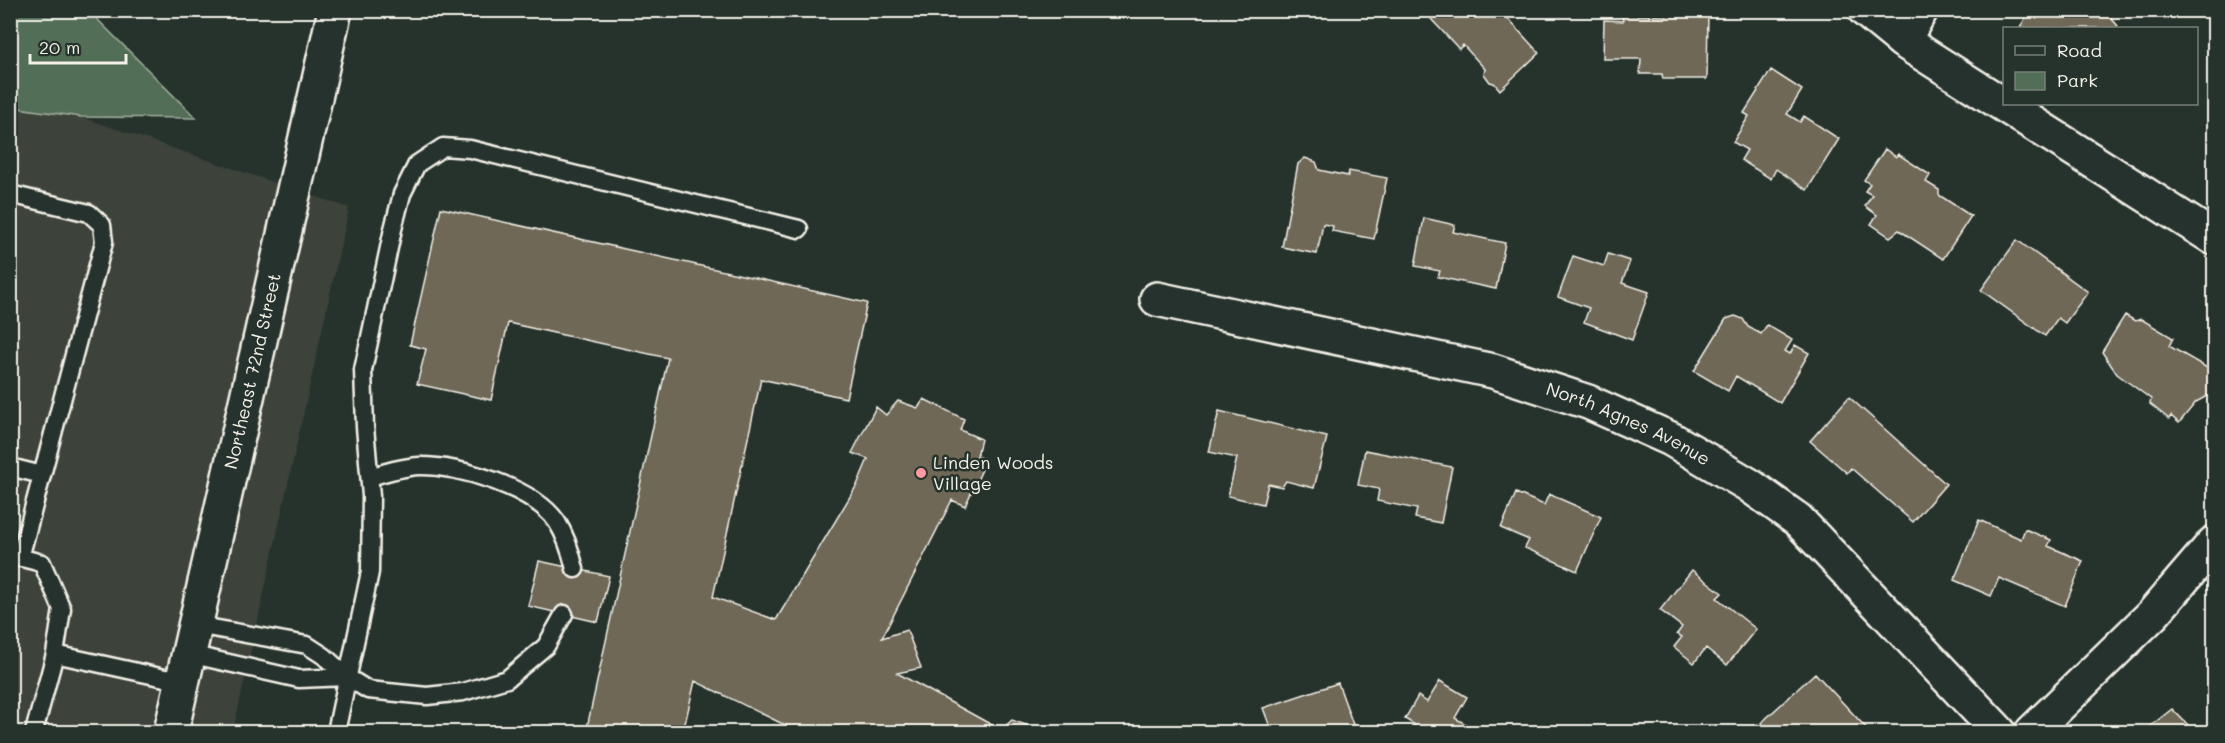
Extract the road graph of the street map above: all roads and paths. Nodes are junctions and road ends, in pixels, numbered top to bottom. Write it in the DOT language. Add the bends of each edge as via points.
graph roads {
  1 [pos="335,10"];
  2 [pos="1865,10"];
  3 [pos="1921,10"];
  4 [pos="1903,41"];
  5 [pos="2003,104"];
  6 [pos="2004,105"];
  7 [pos="10,194"];
  8 [pos="799,229"];
  9 [pos="2214,238"];
  10 [pos="1157,299"];
  11 [pos="10,467"];
  12 [pos="42,475"];
  13 [pos="369,477"];
  14 [pos="2214,543"];
  15 [pos="15,556"];
  16 [pos="575,569"];
  17 [pos="564,614"];
  18 [pos="55,654"];
  19 [pos="190,654"];
  20 [pos="347,677"];
  21 [pos="34,732"];
  22 [pos="171,732"];
  23 [pos="336,732"];
  24 [pos="1999,732"];
  25 [pos="2032,732"];
  1 -- 19 [label="street, Northeast 72nd Street"];
  2 -- 4 [label="street"];
  3 -- 4 [label="street"];
  4 -- 5 [label="street"];
  6 -- 9 [label="street"];
  7 -- 12 [label="lane" via="88,213 102,225 104,242"];
  8 -- 13 [label="lane" via="470,149 443,147 417,164 402,194 393,229 363,370"];
  10 -- 24 [label="street, North Agnes Avenue" via="1493,371 1588,402 1671,440 1749,485 1798,520"];
  11 -- 12 [label="lane"];
  12 -- 15 [label="lane"];
  13 -- 16 [label="lane" via="421,466 450,469 519,493 541,504 556,521 569,545"];
  13 -- 20 [label="lane" via="370,572"];
  14 -- 25 [label="street" via="2154,614"];
  15 -- 18 [label="lane" via="42,563 62,609"];
  17 -- 20 [label="lane" via="546,646 507,679 463,692 427,696 368,690"];
  18 -- 19 [label="lane"];
  18 -- 21 [label="lane"];
  19 -- 20 [label="lane" via="299,679"];
  19 -- 20 [label="lane" via="307,645"];
  19 -- 22 [label="street, Northeast 72nd Street"];
  20 -- 23 [label="lane"];
}
